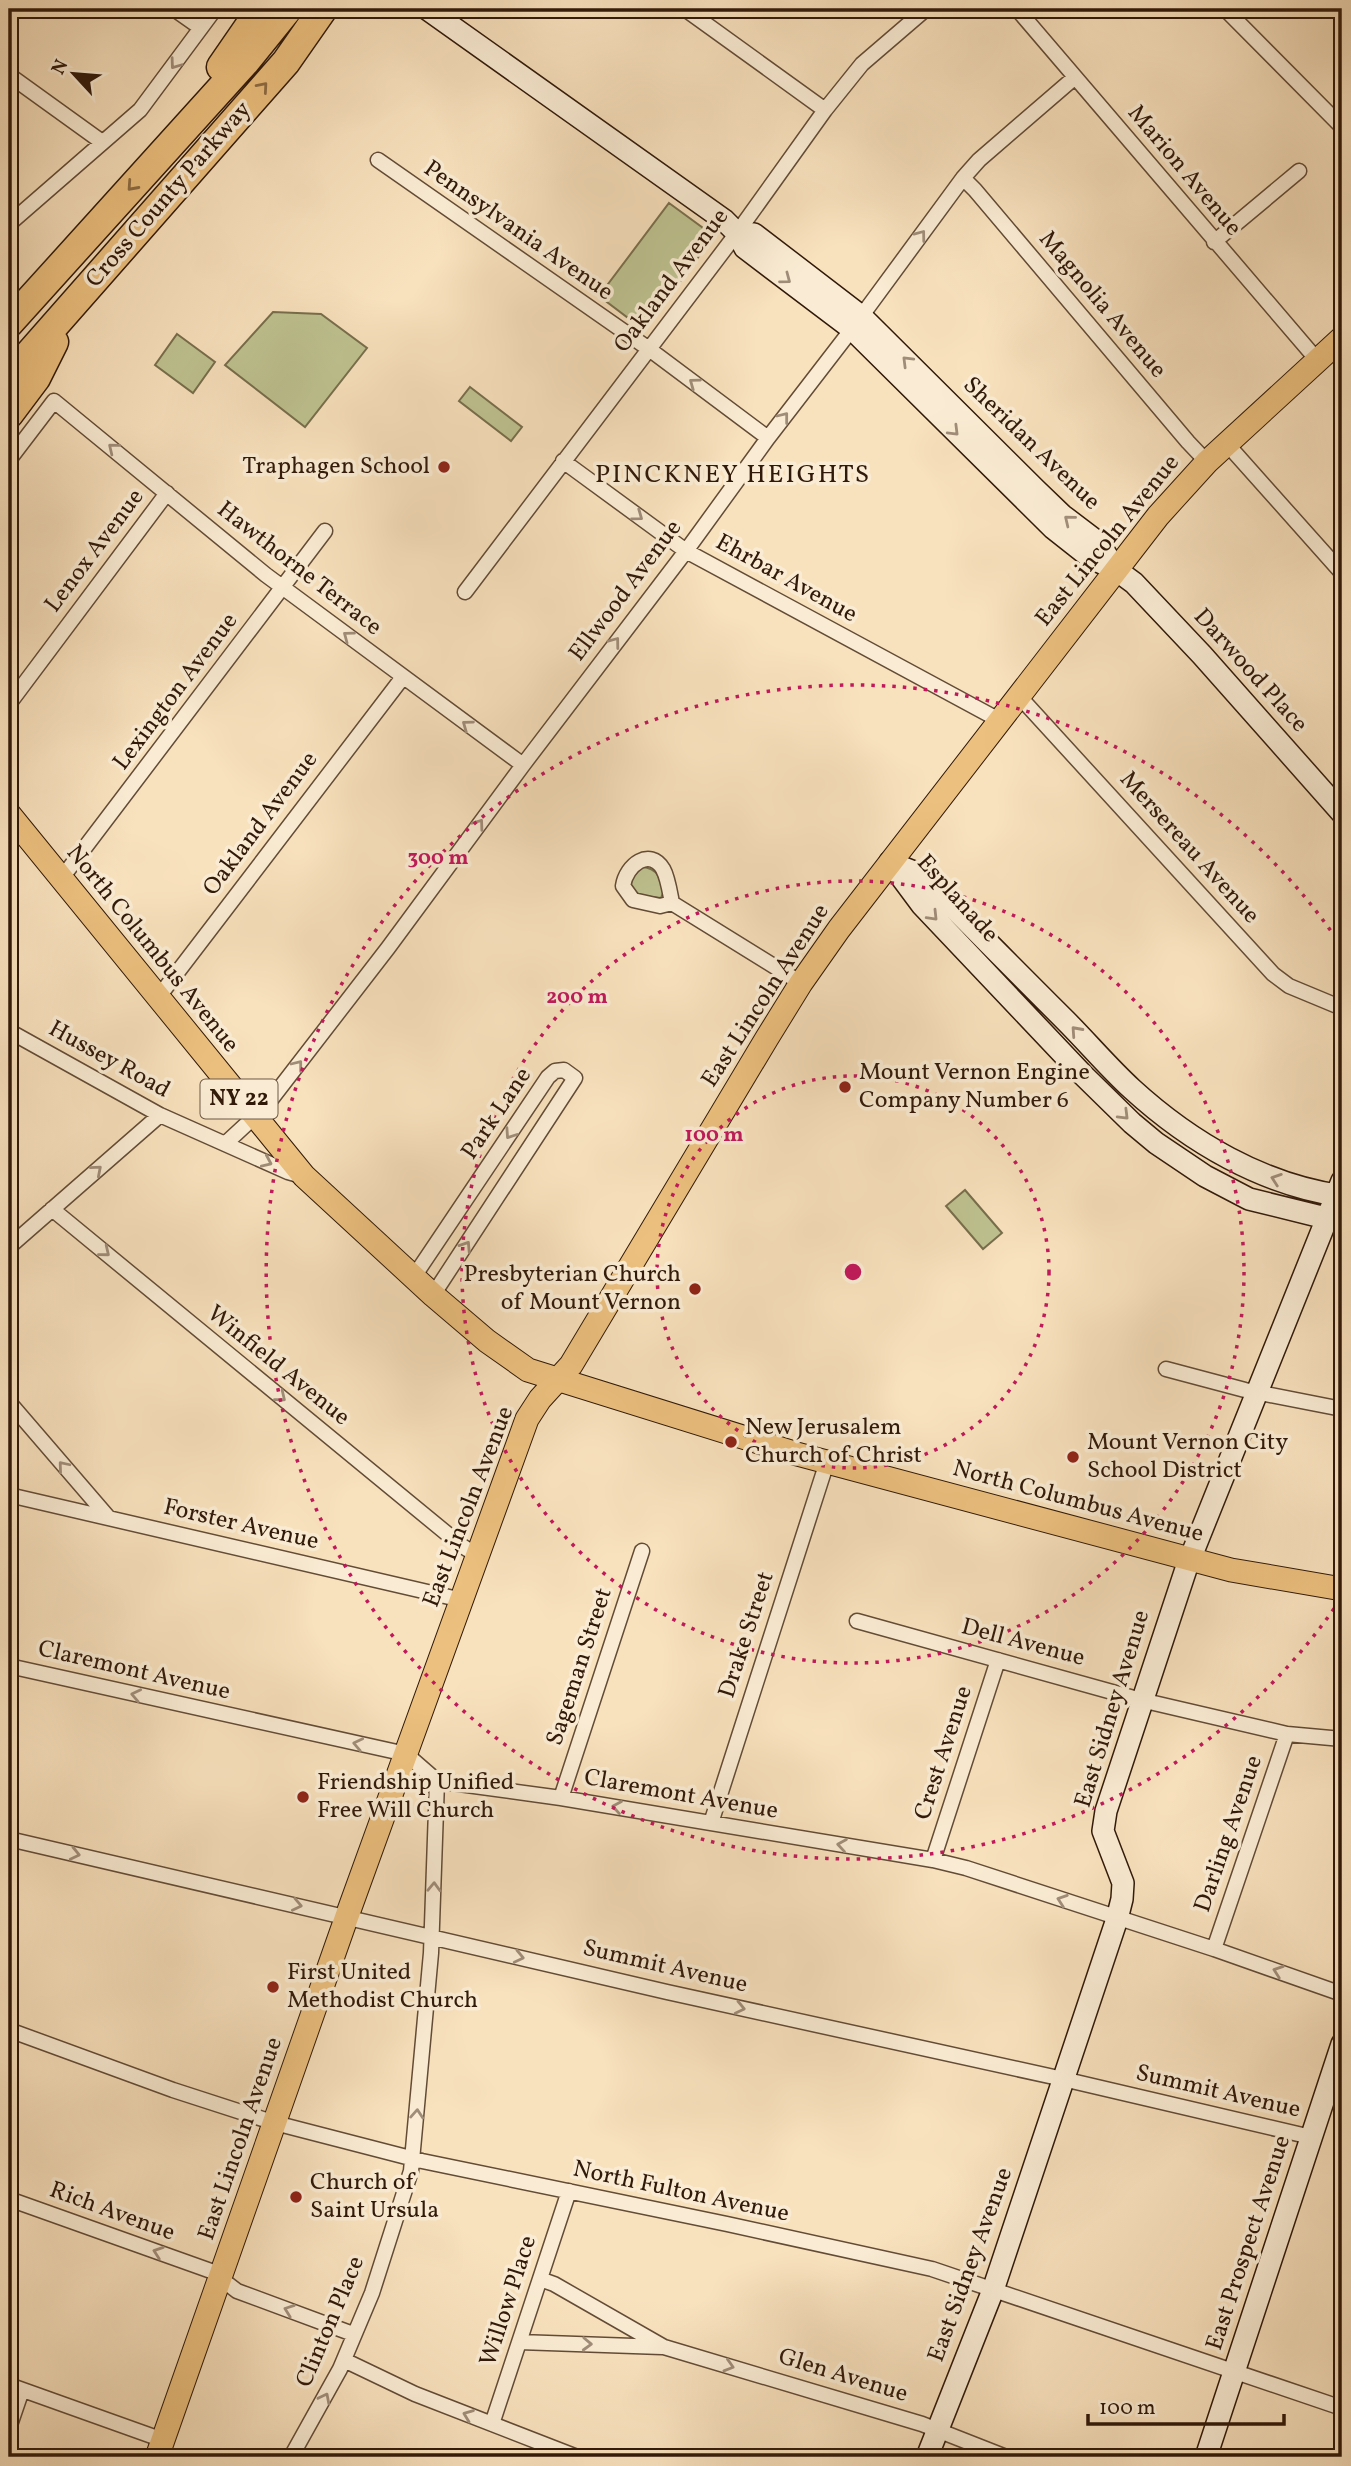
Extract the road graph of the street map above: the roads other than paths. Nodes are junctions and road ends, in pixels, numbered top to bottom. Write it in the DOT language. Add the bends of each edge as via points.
graph roads {
  1 [pos="174,9"];
  2 [pos="215,9"];
  3 [pos="261,9"];
  4 [pos="288,9"];
  5 [pos="323,9"];
  6 [pos="330,9"];
  7 [pos="427,9"];
  8 [pos="685,9"];
  9 [pos="926,9"];
  10 [pos="1017,9"];
  11 [pos="1225,9"];
  12 [pos="201,28"];
  13 [pos="300,44"];
  14 [pos="9,75"];
  15 [pos="1074,78"];
  16 [pos="825,110"];
  17 [pos="1342,127"];
  18 [pos="178,135"];
  19 [pos="102,142"];
  20 [pos="378,160"];
  21 [pos="1299,171"];
  22 [pos="963,178"];
  23 [pos="9,225"];
  24 [pos="737,233"];
  25 [pos="1214,242"];
  26 [pos="72,307"];
  27 [pos="9,323"];
  28 [pos="857,323"];
  29 [pos="1342,338"];
  30 [pos="649,349"];
  31 [pos="1318,361"];
  32 [pos="9,377"];
  33 [pos="9,414"];
  34 [pos="768,438"];
  35 [pos="1227,444"];
  36 [pos="9,460"];
  37 [pos="563,461"];
  38 [pos="1208,462"];
  39 [pos="167,493"];
  40 [pos="325,531"];
  41 [pos="686,551"];
  42 [pos="1115,569"];
  43 [pos="1342,573"];
  44 [pos="283,588"];
  45 [pos="465,592"];
  46 [pos="402,677"];
  47 [pos="1018,695"];
  48 [pos="9,704"];
  49 [pos="999,720"];
  50 [pos="523,765"];
  51 [pos="1342,813"];
  52 [pos="9,814"];
  53 [pos="890,863"];
  54 [pos="61,879"];
  55 [pos="672,903"];
  56 [pos="801,984"];
  57 [pos="157,999"];
  58 [pos="1342,1009"];
  59 [pos="9,1031"];
  60 [pos="160,1115"];
  61 [pos="254,1117"];
  62 [pos="225,1144"];
  63 [pos="304,1176"];
  64 [pos="1340,1191"];
  65 [pos="52,1209"];
  66 [pos="1334,1220"];
  67 [pos="9,1247"];
  68 [pos="413,1278"];
  69 [pos="433,1295"];
  70 [pos="1166,1369"];
  71 [pos="556,1381"];
  72 [pos="1258,1392"];
  73 [pos="9,1402"];
  74 [pos="1342,1409"];
  75 [pos="827,1462"];
  76 [pos="9,1495"];
  77 [pos="108,1517"];
  78 [pos="642,1551"];
  79 [pos="477,1555"];
  80 [pos="1190,1559"];
  81 [pos="1342,1589"];
  82 [pos="462,1600"];
  83 [pos="857,1621"];
  84 [pos="999,1660"];
  85 [pos="9,1666"];
  86 [pos="1141,1700"];
  87 [pos="1287,1734"];
  88 [pos="1342,1739"];
  89 [pos="406,1754"];
  90 [pos="437,1781"];
  91 [pos="561,1798"];
  92 [pos="711,1823"];
  93 [pos="9,1839"];
  94 [pos="933,1860"];
  95 [pos="347,1916"];
  96 [pos="1117,1919"];
  97 [pos="432,1936"];
  98 [pos="1214,1949"];
  99 [pos="1342,1994"];
  100 [pos="9,2030"];
  101 [pos="1342,2044"];
  102 [pos="1063,2079"];
  103 [pos="275,2123"];
  104 [pos="1311,2137"];
  105 [pos="413,2158"];
  106 [pos="569,2191"];
  107 [pos="9,2199"];
  108 [pos="220,2278"];
  109 [pos="540,2279"];
  110 [pos="993,2290"];
  111 [pos="353,2334"];
  112 [pos="519,2342"];
  113 [pos="663,2347"];
  114 [pos="344,2360"];
  115 [pos="1234,2372"];
  116 [pos="15,2388"];
  117 [pos="1342,2408"];
  118 [pos="492,2424"];
  119 [pos="9,2428"];
  120 [pos="938,2430"];
  121 [pos="160,2449"];
  122 [pos="291,2457"];
  123 [pos="577,2457"];
  124 [pos="927,2457"];
  125 [pos="1006,2457"];
  126 [pos="1206,2457"];
  1 -- 12 [label="street"];
  2 -- 12 [label="street"];
  3 -- 18 [label="highway"];
  4 -- 18 [label="highway, Cross County Parkway"];
  5 -- 13 [label="highway, Cross County Parkway"];
  6 -- 13 [label="highway"];
  7 -- 24 [label="street, Sheridan Avenue"];
  8 -- 16 [label="street"];
  9 -- 16 [label="street, Oakland Avenue" via="862,64"];
  10 -- 15 [label="street, Marion Avenue"];
  11 -- 17 [label="street"];
  12 -- 19 [label="street, one-way" via="141,110"];
  26 -- 13 [label="highway, Cross County Parkway, one-way"];
  14 -- 19 [label="street"];
  15 -- 22 [label="street, Ellwood Avenue"];
  15 -- 25 [label="street, Marion Avenue"];
  16 -- 24 [label="street, Oakland Avenue"];
  18 -- 27 [label="highway, Cross County Parkway, one-way"];
  19 -- 23 [label="street"];
  20 -- 30 [label="street, Pennsylvania Avenue"];
  21 -- 25 [label="street"];
  28 -- 22 [label="street, Ellwood Avenue, one-way"];
  22 -- 38 [label="street, Magnolia Avenue"];
  24 -- 28 [label="street, Sheridan Avenue" via="745,248"];
  24 -- 30 [label="street, Oakland Avenue"];
  25 -- 31 [label="street, Marion Avenue"];
  26 -- 32 [label="highway, Cross County Parkway"];
  26 -- 33 [label="highway" via="36,378"];
  34 -- 28 [label="street, Ellwood Avenue, one-way"];
  28 -- 42 [label="street, Sheridan Avenue" via="1053,528 1091,558"];
  29 -- 31 [label="main road, East Lincoln Avenue"];
  34 -- 30 [label="street, Pennsylvania Avenue, one-way"];
  30 -- 37 [label="street, Oakland Avenue"];
  31 -- 35 [label="main road, East Lincoln Avenue"];
  34 -- 41 [label="street, Ellwood Avenue"];
  35 -- 38 [label="main road, East Lincoln Avenue"];
  35 -- 43 [label="street"];
  39 -- 36 [label="street, Hawthorne Terrace, one-way" via="54,401"];
  37 -- 41 [label="street, Ehrbar Avenue, one-way"];
  37 -- 45 [label="street, Oakland Avenue"];
  38 -- 42 [label="main road, East Lincoln Avenue"];
  39 -- 44 [label="street, Hawthorne Terrace"];
  39 -- 48 [label="street, Lenox Avenue"];
  40 -- 44 [label="street, Lexington Avenue"];
  41 -- 49 [label="street, Ehrbar Avenue"];
  50 -- 41 [label="street, Ellwood Avenue, one-way"];
  42 -- 47 [label="main road, East Lincoln Avenue"];
  42 -- 51 [label="street, Darwood Place" via="1202,655"];
  46 -- 44 [label="street, Hawthorne Terrace, one-way"];
  44 -- 54 [label="street, Lexington Avenue"];
  50 -- 46 [label="street, Hawthorne Terrace, one-way"];
  46 -- 57 [label="street, Oakland Avenue"];
  47 -- 49 [label="main road, East Lincoln Avenue"];
  47 -- 58 [label="street, Mersereau Avenue" via="1273,974"];
  49 -- 53 [label="main road, East Lincoln Avenue"];
  61 -- 50 [label="street, Ellwood Avenue, one-way" via="372,969"];
  52 -- 54 [label="main road, North Columbus Avenue / NY 22"];
  53 -- 56 [label="main road, East Lincoln Avenue"];
  64 -- 53 [label="street, Esplanade, one-way" via="1256,1171 1216,1152 1157,1112 919,874"];
  53 -- 66 [label="street, Esplanade, one-way" via="922,905 1083,1075 1156,1143 1249,1199"];
  54 -- 57 [label="main road, North Columbus Avenue / NY 22"];
  55 -- 56 [label="street"];
  56 -- 71 [label="main road, East Lincoln Avenue" via="571,1366"];
  57 -- 61 [label="main road, North Columbus Avenue / NY 22"];
  59 -- 60 [label="street, Hussey Road"];
  60 -- 62 [label="street, Hussey Road"];
  65 -- 60 [label="street, one-way"];
  61 -- 62 [label="street, Ellwood Avenue"];
  61 -- 63 [label="main road, North Columbus Avenue / NY 22"];
  62 -- 63 [label="street, Hussey Road, one-way"];
  63 -- 68 [label="main road, North Columbus Avenue / NY 22"];
  64 -- 66 [label="street, East Sidney Avenue"];
  65 -- 67 [label="street"];
  65 -- 79 [label="street, Winfield Avenue, one-way"];
  66 -- 72 [label="street, East Sidney Avenue"];
  68 -- 69 [label="main road, North Columbus Avenue / NY 22"];
  69 -- 68 [label="street, Park Lane, one-way" via="569,1074 555,1070 548,1077"];
  69 -- 71 [label="main road, North Columbus Avenue / NY 22" via="528,1370"];
  70 -- 72 [label="street"];
  71 -- 75 [label="main road, North Columbus Avenue / NY 22"];
  71 -- 79 [label="main road, East Lincoln Avenue" via="527,1419"];
  72 -- 74 [label="street"];
  72 -- 80 [label="street, East Sidney Avenue"];
  77 -- 73 [label="street, one-way"];
  75 -- 80 [label="main road, North Columbus Avenue / NY 22"];
  75 -- 92 [label="street, Drake Street"];
  76 -- 77 [label="street, Forster Avenue"];
  77 -- 82 [label="street, Forster Avenue"];
  78 -- 91 [label="street, Sageman Street"];
  79 -- 82 [label="main road, East Lincoln Avenue"];
  80 -- 81 [label="main road, North Columbus Avenue / NY 22"];
  80 -- 86 [label="street, East Sidney Avenue"];
  82 -- 89 [label="main road, East Lincoln Avenue"];
  83 -- 84 [label="street, Dell Avenue"];
  84 -- 86 [label="street, Dell Avenue"];
  84 -- 94 [label="street, Crest Avenue"];
  89 -- 85 [label="street, Claremont Avenue, one-way"];
  86 -- 87 [label="street, Dell Avenue"];
  86 -- 96 [label="street, East Sidney Avenue" via="1103,1831 1123,1883"];
  87 -- 88 [label="street, Dell Avenue"];
  87 -- 98 [label="street, Darling Avenue"];
  89 -- 90 [label="street, Claremont Avenue"];
  89 -- 95 [label="main road, East Lincoln Avenue"];
  90 -- 91 [label="street, Claremont Avenue"];
  97 -- 90 [label="street, Clinton Place, one-way"];
  92 -- 91 [label="street, Claremont Avenue, one-way"];
  94 -- 92 [label="street, Claremont Avenue, one-way"];
  93 -- 95 [label="street, Summit Avenue, one-way"];
  96 -- 94 [label="street, Claremont Avenue, one-way"];
  95 -- 97 [label="street, Summit Avenue"];
  95 -- 103 [label="main road, East Lincoln Avenue"];
  96 -- 98 [label="street, Claremont Avenue"];
  96 -- 102 [label="street, East Sidney Avenue"];
  97 -- 102 [label="street, Summit Avenue, one-way"];
  105 -- 97 [label="street, Clinton Place, one-way"];
  99 -- 98 [label="street, Claremont Avenue, one-way"];
  100 -- 103 [label="street, North Fulton Avenue"];
  101 -- 104 [label="street, East Prospect Avenue"];
  102 -- 104 [label="street, Summit Avenue"];
  102 -- 110 [label="street, East Sidney Avenue"];
  103 -- 105 [label="street, North Fulton Avenue"];
  103 -- 108 [label="main road, East Lincoln Avenue"];
  104 -- 115 [label="street, East Prospect Avenue"];
  105 -- 106 [label="street, North Fulton Avenue"];
  105 -- 111 [label="street, Clinton Place" via="372,2293"];
  106 -- 109 [label="street, Willow Place"];
  106 -- 110 [label="street, North Fulton Avenue" via="932,2269"];
  108 -- 107 [label="street, Rich Avenue, one-way"];
  111 -- 108 [label="street, Rich Avenue, one-way" via="237,2291"];
  108 -- 121 [label="main road, East Lincoln Avenue"];
  109 -- 112 [label="street, Willow Place"];
  109 -- 113 [label="street, Glen Avenue"];
  110 -- 115 [label="street, North Fulton Avenue"];
  110 -- 120 [label="street, East Sidney Avenue"];
  111 -- 114 [label="street, Clinton Place"];
  112 -- 113 [label="street, Glen Avenue, one-way"];
  112 -- 118 [label="street, Willow Place"];
  113 -- 120 [label="street, Glen Avenue, one-way"];
  118 -- 114 [label="street, one-way"];
  122 -- 114 [label="street, Clinton Place, one-way"];
  115 -- 117 [label="street, North Fulton Avenue"];
  115 -- 126 [label="street, East Prospect Avenue"];
  116 -- 119 [label="street"];
  116 -- 121 [label="street"];
  118 -- 123 [label="street"];
  120 -- 124 [label="street, East Sidney Avenue"];
  120 -- 125 [label="street, Glen Avenue"];
}
